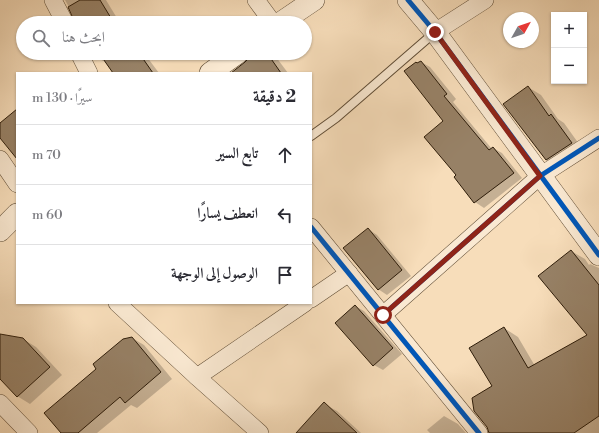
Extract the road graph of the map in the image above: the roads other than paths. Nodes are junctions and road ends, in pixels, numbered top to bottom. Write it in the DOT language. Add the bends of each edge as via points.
graph roads {
  1 [pos="53,0"];
  2 [pos="256,0"];
  3 [pos="314,0"];
  4 [pos="408,0"];
  5 [pos="485,0"];
  6 [pos="61,16"];
  7 [pos="268,16"];
  8 [pos="290,16"];
  9 [pos="435,32"];
  10 [pos="82,60"];
  11 [pos="228,60"];
  12 [pos="88,72"];
  13 [pos="211,72"];
  14 [pos="312,135"];
  15 [pos="599,138"];
  16 [pos="0,159"];
  17 [pos="540,176"];
  18 [pos="16,183"];
  19 [pos="16,215"];
  20 [pos="312,228"];
  21 [pos="0,231"];
  22 [pos="599,255"];
  23 [pos="349,273"];
  24 [pos="312,298"];
  25 [pos="119,304"];
  26 [pos="304,304"];
  27 [pos="383,315"];
  28 [pos="197,377"];
  29 [pos="0,403"];
  30 [pos="29,433"];
  31 [pos="260,433"];
  32 [pos="479,433"];
  1 -- 6 [label="street"];
  2 -- 7 [label="street"];
  3 -- 8 [label="street"];
  4 -- 9 [label="street"];
  5 -- 9 [label="street"];
  9 -- 14 [label="lane" via="336,118"];
  9 -- 17 [label="street"];
  10 -- 12 [label="street"];
  11 -- 13 [label="street"];
  15 -- 17 [label="street"];
  16 -- 18 [label="street"];
  17 -- 22 [label="street"];
  17 -- 27 [label="street"];
  19 -- 21 [label="street"];
  20 -- 23 [label="street"];
  23 -- 24 [label="street"];
  23 -- 27 [label="street"];
  25 -- 28 [label="street"];
  26 -- 28 [label="street"];
  27 -- 32 [label="street"];
  28 -- 31 [label="street"];
  29 -- 30 [label="street"];
}
